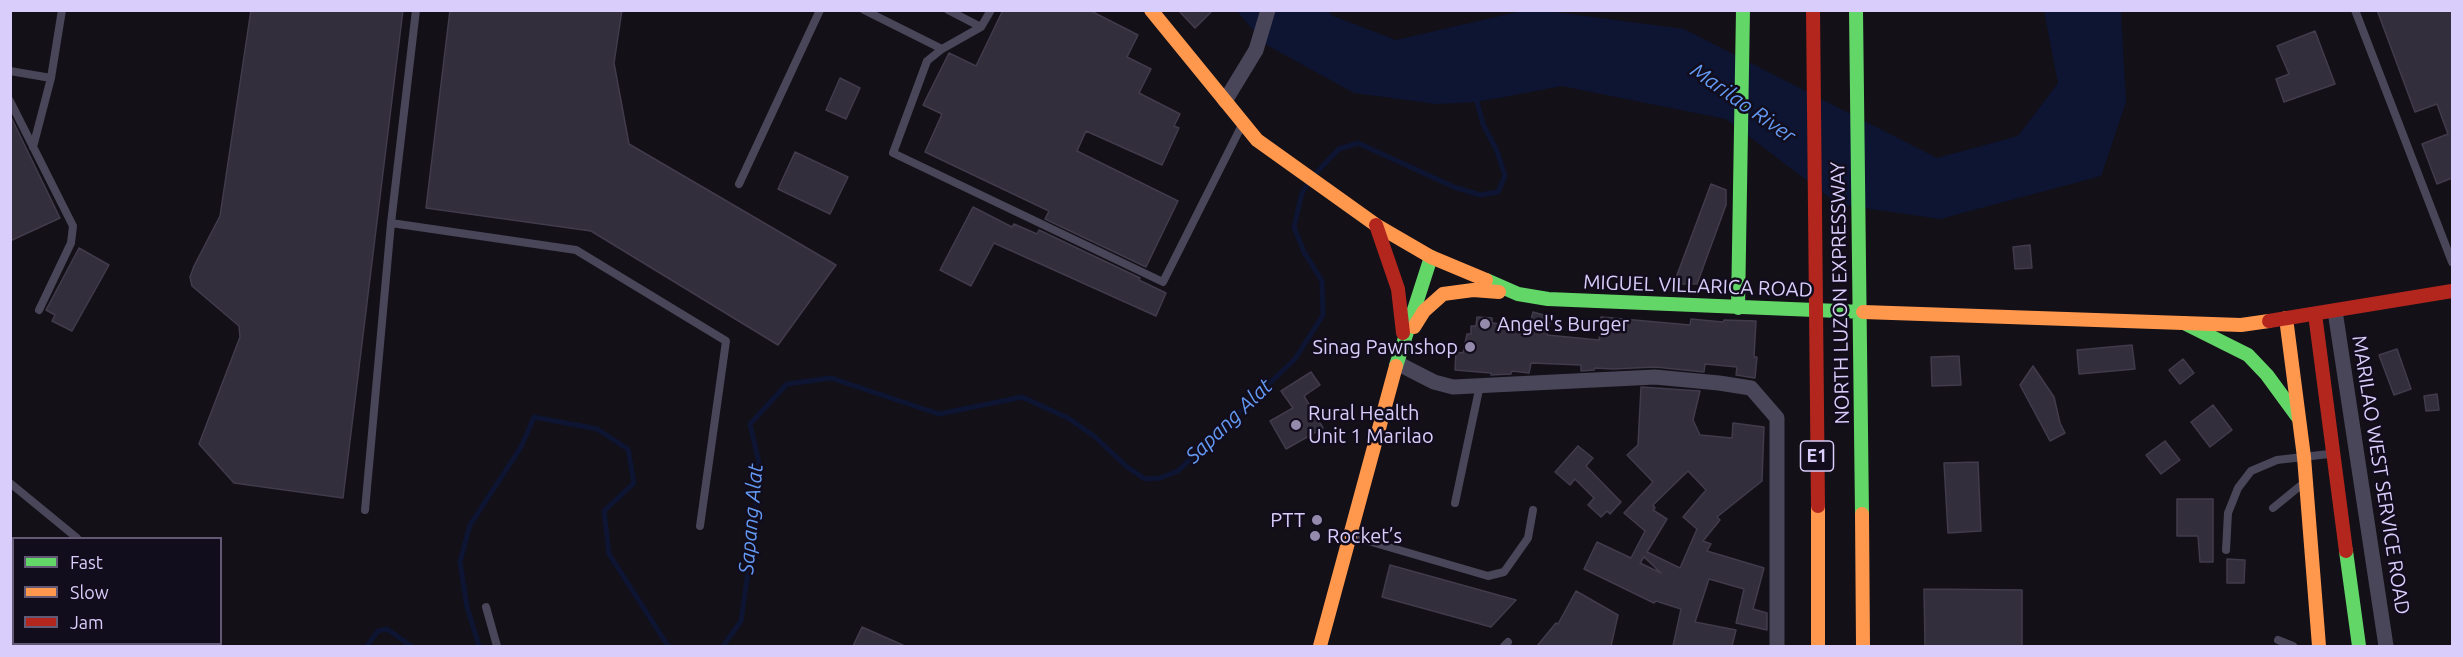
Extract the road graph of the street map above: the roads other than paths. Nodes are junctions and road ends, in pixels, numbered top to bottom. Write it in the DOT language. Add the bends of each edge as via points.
graph roads {
  1 [pos="62,10"];
  2 [pos="416,10"];
  3 [pos="820,10"];
  4 [pos="864,10"];
  5 [pos="948,10"];
  6 [pos="991,10"];
  7 [pos="1151,10"];
  8 [pos="1268,10"];
  9 [pos="1743,10"];
  10 [pos="1813,10"];
  11 [pos="1856,10"];
  12 [pos="2355,10"];
  13 [pos="981,27"];
  14 [pos="942,49"];
  15 [pos="10,71"];
  16 [pos="51,78"];
  17 [pos="10,101"];
  18 [pos="1225,101"];
  19 [pos="1244,123"];
  20 [pos="33,147"];
  21 [pos="739,184"];
  22 [pos="391,223"];
  23 [pos="1376,225"];
  24 [pos="1431,257"];
  25 [pos="2452,262"];
  26 [pos="2452,291"];
  27 [pos="1518,294"];
  28 [pos="1738,308"];
  29 [pos="39,310"];
  30 [pos="2335,311"];
  31 [pos="2314,314"];
  32 [pos="2286,318"];
  33 [pos="2184,323"];
  34 [pos="1403,346"];
  35 [pos="1397,363"];
  36 [pos="1480,385"];
  37 [pos="2299,419"];
  38 [pos="2333,453"];
  39 [pos="2304,457"];
  40 [pos="2306,481"];
  41 [pos="10,483"];
  42 [pos="1455,503"];
  43 [pos="2273,508"];
  44 [pos="365,510"];
  45 [pos="1533,510"];
  46 [pos="700,526"];
  47 [pos="1350,536"];
  48 [pos="76,537"];
  49 [pos="2226,550"];
  50 [pos="486,607"];
  51 [pos="2278,640"];
  52 [pos="497,646"];
  53 [pos="1320,646"];
  54 [pos="1777,646"];
  55 [pos="1818,646"];
  56 [pos="1863,646"];
  57 [pos="2293,646"];
  58 [pos="2319,646"];
  59 [pos="2360,646"];
  60 [pos="2386,646"];
  1 -- 16 [label="lane"];
  2 -- 22 [label="lane"];
  3 -- 21 [label="lane"];
  4 -- 14 [label="lane"];
  5 -- 13 [label="lane"];
  6 -- 13 [label="lane"];
  7 -- 18 [label="main road, MIGUEL VILLARICA ROAD"];
  8 -- 18 [label="street" via="1256,50"];
  9 -- 28 [label="main road"];
  10 -- 55 [label="main road, NORTH LUZON EXPRESSWAY / E1"];
  11 -- 56 [label="main road, NORTH LUZON EXPRESSWAY / E1"];
  12 -- 25 [label="lane"];
  13 -- 14 [label="lane"];
  14 -- 19 [label="lane" via="927,62 892,153 1163,282"];
  15 -- 16 [label="lane"];
  16 -- 20 [label="lane"];
  17 -- 20 [label="lane"];
  18 -- 19 [label="main road, MIGUEL VILLARICA ROAD"];
  19 -- 23 [label="main road, MIGUEL VILLARICA ROAD" via="1257,140"];
  20 -- 29 [label="lane" via="73,226 71,243"];
  22 -- 44 [label="lane"];
  22 -- 46 [label="lane" via="576,250 726,341"];
  23 -- 24 [label="main road, MIGUEL VILLARICA ROAD"];
  23 -- 34 [label="main road" via="1398,290"];
  24 -- 27 [label="main road, MIGUEL VILLARICA ROAD"];
  24 -- 34 [label="main road"];
  26 -- 30 [label="main road, MIGUEL VILLARICA ROAD"];
  27 -- 28 [label="main road, MIGUEL VILLARICA ROAD" via="1548,299"];
  27 -- 34 [label="main road" via="1473,290 1443,294 1425,311"];
  28 -- 33 [label="main road, MIGUEL VILLARICA ROAD"];
  30 -- 31 [label="main road, MIGUEL VILLARICA ROAD"];
  30 -- 60 [label="street, MARILAO WEST SERVICE ROAD"];
  31 -- 32 [label="main road, MIGUEL VILLARICA ROAD"];
  31 -- 38 [label="main road"];
  32 -- 33 [label="main road, MIGUEL VILLARICA ROAD" via="2241,325"];
  32 -- 37 [label="main road"];
  33 -- 37 [label="main road" via="2248,355"];
  34 -- 35 [label="main road"];
  35 -- 36 [label="street" via="1434,382 1453,387"];
  35 -- 47 [label="main road"];
  36 -- 42 [label="lane"];
  36 -- 54 [label="street" via="1655,377 1751,388 1777,418"];
  37 -- 39 [label="main road"];
  38 -- 39 [label="lane"];
  38 -- 59 [label="main road"];
  39 -- 40 [label="main road"];
  39 -- 49 [label="lane" via="2277,460 2251,471 2238,488 2228,513"];
  40 -- 43 [label="lane"];
  40 -- 58 [label="main road"];
  41 -- 48 [label="lane"];
  45 -- 47 [label="lane" via="1528,538 1504,572 1488,576"];
  47 -- 53 [label="main road"];
  50 -- 52 [label="lane"];
  51 -- 57 [label="lane"];
}
